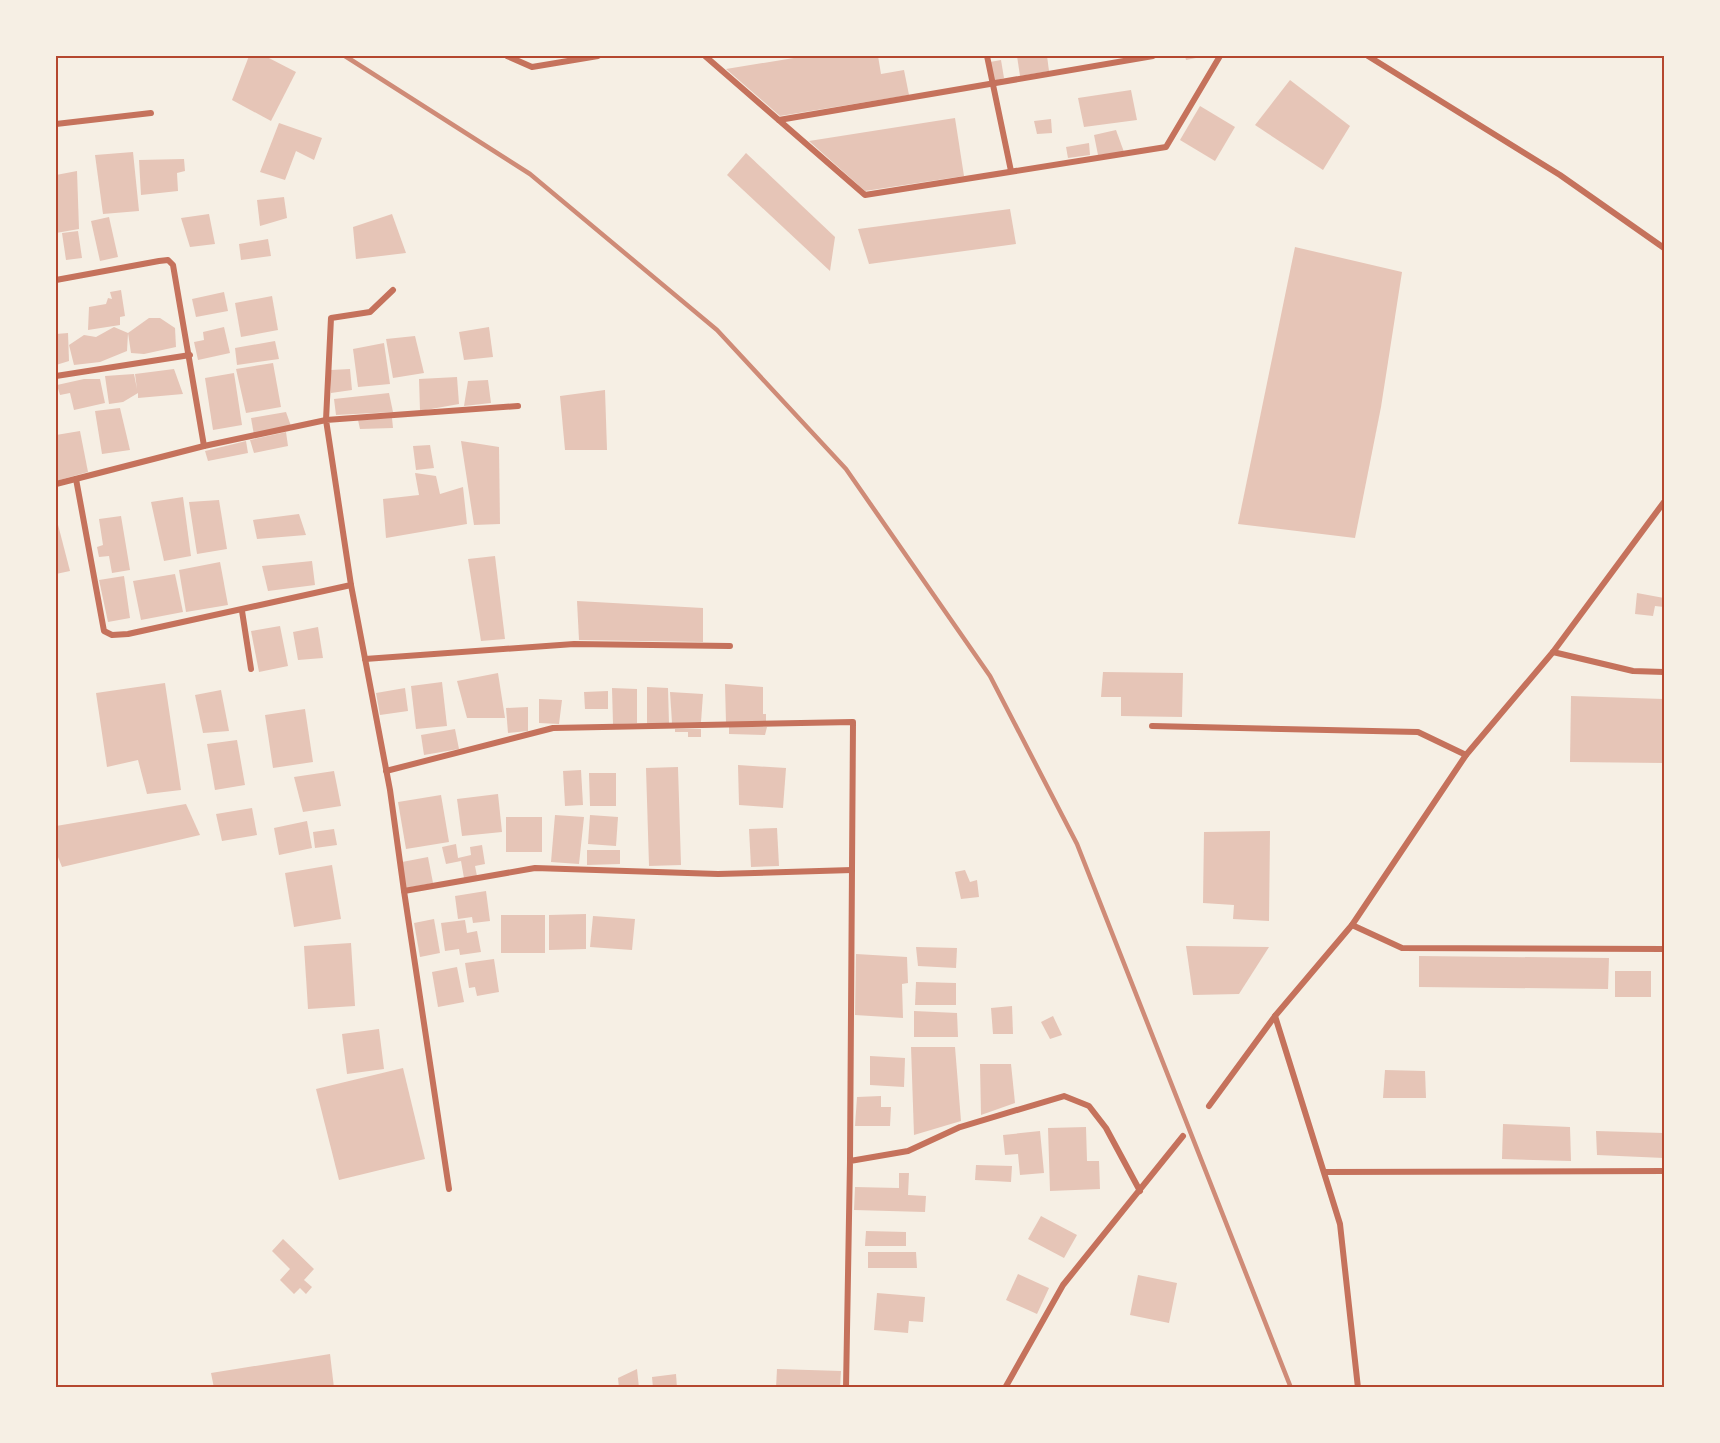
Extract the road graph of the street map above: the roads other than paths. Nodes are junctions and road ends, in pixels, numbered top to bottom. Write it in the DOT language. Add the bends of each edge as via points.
graph roads {
  1 [pos="507,56"];
  2 [pos="598,56"];
  3 [pos="705,56"];
  4 [pos="987,56"];
  5 [pos="1153,56"];
  6 [pos="1220,56"];
  7 [pos="1368,56"];
  8 [pos="992,83"];
  9 [pos="151,113"];
  10 [pos="779,120"];
  11 [pos="56,124"];
  12 [pos="1011,171"];
  13 [pos="1665,248"];
  14 [pos="56,280"];
  15 [pos="393,290"];
  16 [pos="190,355"];
  17 [pos="56,376"];
  18 [pos="518,406"];
  19 [pos="326,420"];
  20 [pos="204,446"];
  21 [pos="76,479"];
  22 [pos="56,484"];
  23 [pos="1665,502"];
  24 [pos="351,585"];
  25 [pos="242,610"];
  26 [pos="730,646"];
  27 [pos="1553,652"];
  28 [pos="365,659"];
  29 [pos="251,669"];
  30 [pos="1665,672"];
  31 [pos="1152,726"];
  32 [pos="1466,755"];
  33 [pos="386,771"];
  34 [pos="852,870"];
  35 [pos="404,891"];
  36 [pos="1353,925"];
  37 [pos="1665,949"];
  38 [pos="1275,1016"];
  39 [pos="1209,1106"];
  40 [pos="1183,1136"];
  41 [pos="850,1161"];
  42 [pos="1665,1171"];
  43 [pos="1326,1172"];
  44 [pos="449,1189"];
  45 [pos="1140,1191"];
  46 [pos="846,1388"];
  47 [pos="1005,1388"];
  48 [pos="1358,1388"];
  1 -- 2 [label="street" via="532,67"];
  3 -- 10 [label="street"];
  4 -- 8 [label="street"];
  5 -- 8 [label="street"];
  6 -- 12 [label="street" via="1166,147"];
  7 -- 13 [label="street" via="1560,175"];
  8 -- 10 [label="street"];
  8 -- 12 [label="street"];
  9 -- 11 [label="street"];
  10 -- 12 [label="street" via="865,195"];
  14 -- 16 [label="street" via="168,260 175,272"];
  15 -- 19 [label="street" via="370,312 331,318"];
  16 -- 17 [label="street"];
  16 -- 20 [label="street"];
  18 -- 19 [label="street"];
  19 -- 20 [label="street"];
  19 -- 24 [label="street"];
  20 -- 21 [label="street"];
  21 -- 22 [label="street"];
  21 -- 25 [label="street" via="104,630 112,635 128,633"];
  23 -- 27 [label="street"];
  24 -- 25 [label="street"];
  24 -- 28 [label="street"];
  25 -- 29 [label="street"];
  26 -- 28 [label="street" via="574,644"];
  27 -- 30 [label="street" via="1633,671"];
  27 -- 32 [label="street"];
  28 -- 33 [label="street"];
  31 -- 32 [label="street" via="1418,732"];
  32 -- 36 [label="street"];
  33 -- 34 [label="street" via="553,728 854,722"];
  33 -- 35 [label="street"];
  34 -- 35 [label="street" via="717,874 535,868"];
  34 -- 41 [label="street"];
  35 -- 44 [label="street"];
  36 -- 37 [label="street" via="1402,948"];
  36 -- 38 [label="street"];
  38 -- 39 [label="street"];
  38 -- 43 [label="street"];
  40 -- 45 [label="street"];
  41 -- 45 [label="street" via="908,1151 960,1127 1065,1095 1089,1106 1106,1128"];
  41 -- 46 [label="street"];
  42 -- 43 [label="street"];
  43 -- 48 [label="street" via="1344,1245"];
  45 -- 47 [label="street" via="1063,1285"];
}
